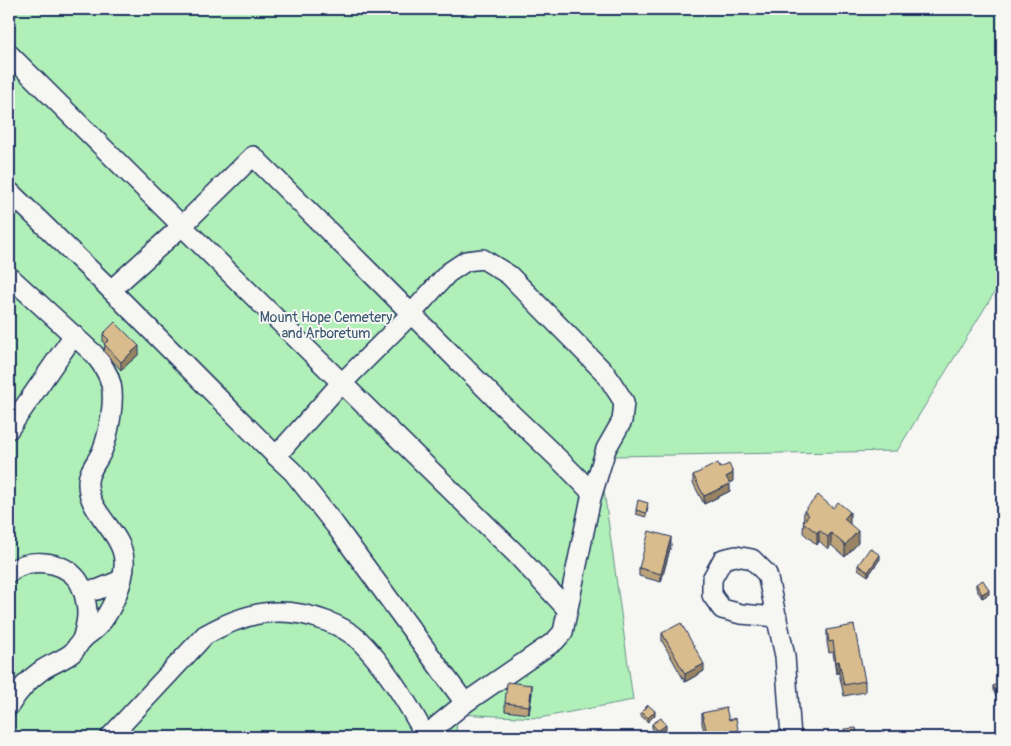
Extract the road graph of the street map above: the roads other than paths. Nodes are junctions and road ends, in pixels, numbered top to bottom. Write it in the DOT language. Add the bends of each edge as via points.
graph roads {
  1 [pos="9,54"];
  2 [pos="9,191"];
  3 [pos="182,226"];
  4 [pos="9,276"];
  5 [pos="111,290"];
  6 [pos="412,313"];
  7 [pos="74,335"];
  8 [pos="343,382"];
  9 [pos="9,429"];
  10 [pos="276,456"];
  11 [pos="591,498"];
  12 [pos="9,573"];
  13 [pos="121,580"];
  14 [pos="83,590"];
  15 [pos="568,610"];
  16 [pos="777,618"];
  17 [pos="82,640"];
  18 [pos="465,703"];
  19 [pos="9,706"];
  20 [pos="110,737"];
  21 [pos="427,737"];
  22 [pos="791,737"];
  1 -- 3 [label="street"];
  2 -- 5 [label="street"];
  3 -- 5 [label="street"];
  3 -- 6 [label="street" via="253,156"];
  3 -- 8 [label="street"];
  4 -- 7 [label="street"];
  5 -- 10 [label="street"];
  6 -- 8 [label="street"];
  6 -- 11 [label="street" via="578,478 592,493"];
  6 -- 11 [label="street" via="448,273 466,262 483,259 509,275 606,374 624,402 622,421 606,449"];
  7 -- 9 [label="street"];
  7 -- 13 [label="street" via="104,366 111,384 109,428 88,481 101,518 123,552 125,562"];
  8 -- 10 [label="street"];
  8 -- 15 [label="street"];
  10 -- 18 [label="street" via="336,525"];
  11 -- 15 [label="street"];
  12 -- 14 [label="street" via="14,568 34,563 51,563 78,579"];
  13 -- 14 [label="street" via="97,590"];
  13 -- 17 [label="street" via="110,611"];
  14 -- 17 [label="street" via="88,608"];
  15 -- 18 [label="street" via="563,632 555,641"];
  16 -- 22 [label="street" via="786,656"];
  17 -- 19 [label="street" via="71,653 40,670"];
  18 -- 21 [label="street"];
  20 -- 21 [label="street" via="205,635 246,616 286,611 336,625 358,639 408,703"];
}
